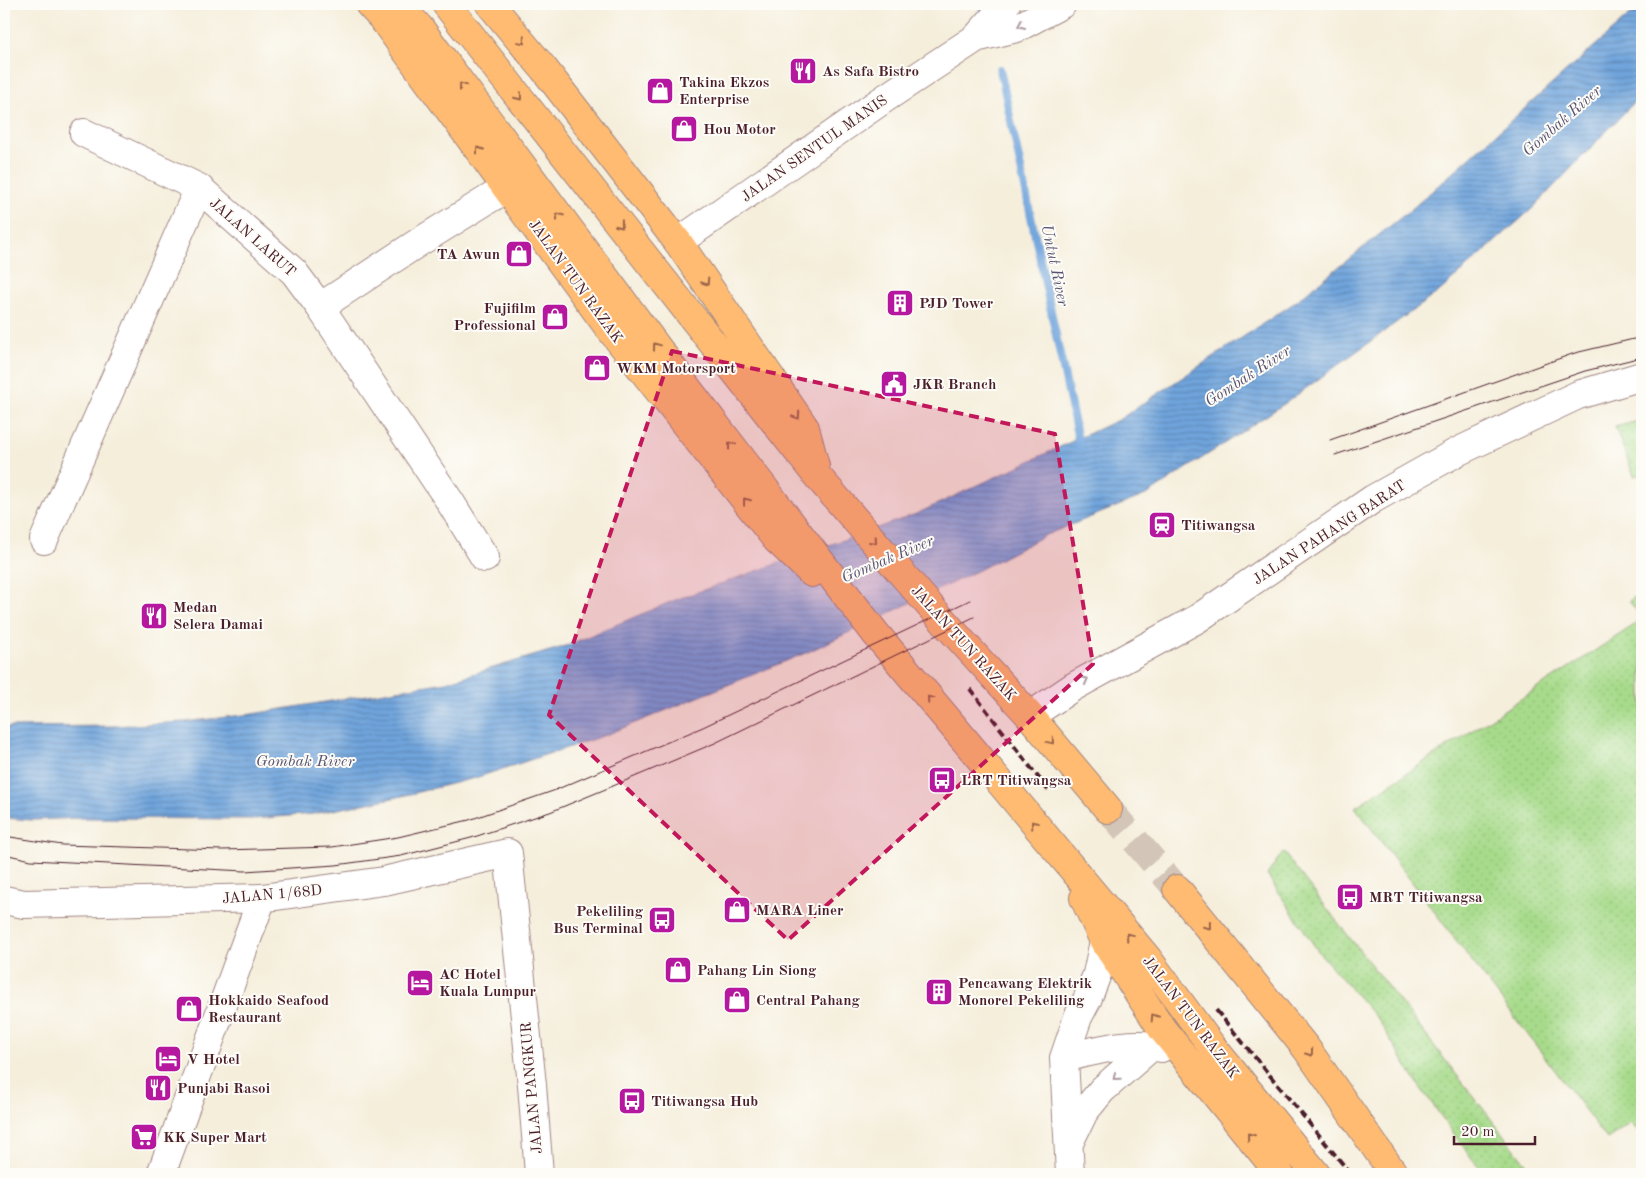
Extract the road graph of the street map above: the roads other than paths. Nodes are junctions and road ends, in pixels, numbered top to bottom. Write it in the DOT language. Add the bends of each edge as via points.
graph roads {
  1 [pos="369,4"];
  2 [pos="398,4"];
  3 [pos="446,4"];
  4 [pos="490,4"];
  5 [pos="1006,4"];
  6 [pos="1062,4"];
  7 [pos="976,38"];
  8 [pos="84,132"];
  9 [pos="199,188"];
  10 [pos="508,189"];
  11 [pos="678,242"];
  12 [pos="320,307"];
  13 [pos="1642,376"];
  14 [pos="818,477"];
  15 [pos="784,532"];
  16 [pos="44,540"];
  17 [pos="485,558"];
  18 [pos="1030,716"];
  19 [pos="1108,809"];
  20 [pos="508,853"];
  21 [pos="1066,861"];
  22 [pos="1177,889"];
  23 [pos="262,898"];
  24 [pos="4,900"];
  25 [pos="1104,941"];
  26 [pos="1153,1045"];
  27 [pos="1184,1055"];
  28 [pos="1064,1058"];
  29 [pos="1068,1146"];
  30 [pos="162,1174"];
  31 [pos="539,1174"];
  32 [pos="1070,1174"];
  33 [pos="1280,1174"];
  34 [pos="1316,1174"];
  35 [pos="1394,1174"];
  10 -- 1 [label="main road, JALAN TUN RAZAK, one-way"];
  15 -- 2 [label="main road, JALAN TUN RAZAK, one-way" via="685,386 419,27"];
  3 -- 14 [label="main road, JALAN TUN RAZAK, one-way"];
  4 -- 11 [label="main road, JALAN TUN RAZAK, one-way" via="544,68"];
  5 -- 7 [label="street, JALAN SENTUL MANIS"];
  6 -- 7 [label="street, JALAN SENTUL MANIS, one-way" via="1016,28"];
  7 -- 11 [label="street, JALAN SENTUL MANIS"];
  8 -- 9 [label="street"];
  9 -- 12 [label="street, JALAN LARUT" via="294,272"];
  9 -- 16 [label="street, JALAN LARUT"];
  10 -- 12 [label="street"];
  15 -- 10 [label="main road, JALAN TUN RAZAK, one-way" via="606,324"];
  11 -- 14 [label="main road, JALAN TUN RAZAK, one-way" via="805,428"];
  12 -- 17 [label="street, JALAN LARUT"];
  18 -- 13 [label="street, JALAN PAHANG BARAT, one-way" via="1073,687 1197,619 1373,500 1458,452 1578,395"];
  14 -- 18 [label="main road, JALAN TUN RAZAK, one-way"];
  21 -- 15 [label="main road, JALAN TUN RAZAK, one-way" via="876,634"];
  18 -- 19 [label="main road, JALAN TUN RAZAK, one-way"];
  20 -- 23 [label="street, JALAN 1/68D" via="384,881"];
  20 -- 31 [label="street, JALAN PANGKUR"];
  21 -- 25 [label="main road, JALAN TUN RAZAK"];
  34 -- 21 [label="main road, JALAN TUN RAZAK, one-way" via="1211,1045 1148,959"];
  22 -- 35 [label="main road, one-way" via="1306,1048"];
  23 -- 24 [label="street, JALAN 1/68D" via="24,904"];
  23 -- 30 [label="street"];
  27 -- 25 [label="main road, JALAN TUN RAZAK, one-way" via="1162,1029"];
  25 -- 28 [label="street" via="1097,974"];
  26 -- 27 [label="street"];
  26 -- 28 [label="street" via="1116,1046"];
  26 -- 29 [label="street, one-way" via="1102,1090 1084,1112"];
  33 -- 27 [label="main road, JALAN TUN RAZAK, one-way"];
  28 -- 29 [label="street"];
  29 -- 32 [label="street"];
}
